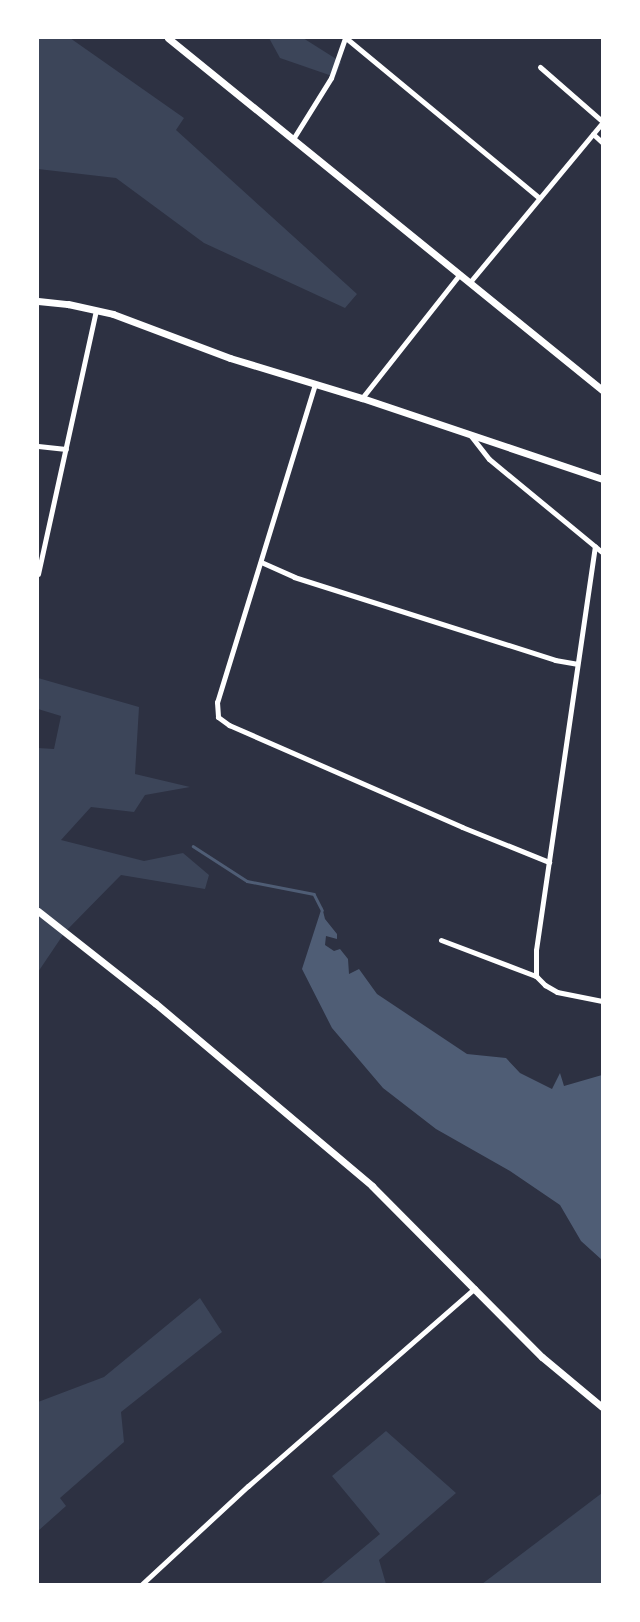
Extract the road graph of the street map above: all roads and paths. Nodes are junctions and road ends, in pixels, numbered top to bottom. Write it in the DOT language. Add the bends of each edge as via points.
graph roads {
  1 [pos="168,38"];
  2 [pos="345,38"];
  3 [pos="540,67"];
  4 [pos="602,122"];
  5 [pos="593,134"];
  6 [pos="293,139"];
  7 [pos="602,142"];
  8 [pos="538,197"];
  9 [pos="460,274"];
  10 [pos="470,282"];
  11 [pos="38,301"];
  12 [pos="96,310"];
  13 [pos="315,384"];
  14 [pos="602,390"];
  15 [pos="362,398"];
  16 [pos="471,436"];
  17 [pos="38,446"];
  18 [pos="66,448"];
  19 [pos="602,479"];
  20 [pos="595,546"];
  21 [pos="602,552"];
  22 [pos="261,562"];
  23 [pos="38,574"];
  24 [pos="577,664"];
  25 [pos="549,862"];
  26 [pos="38,911"];
  27 [pos="441,940"];
  28 [pos="536,976"];
  29 [pos="602,1001"];
  30 [pos="475,1288"];
  31 [pos="602,1407"];
  32 [pos="142,1584"];
  1 -- 6 [label="street"];
  2 -- 6 [label="street" via="331,78"];
  2 -- 8 [label="street"];
  3 -- 4 [label="street"];
  4 -- 5 [label="street"];
  5 -- 7 [label="street"];
  5 -- 8 [label="street"];
  6 -- 9 [label="street"];
  8 -- 10 [label="street"];
  9 -- 10 [label="street"];
  9 -- 15 [label="street"];
  10 -- 14 [label="street"];
  11 -- 12 [label="street"];
  12 -- 13 [label="street" via="230,358"];
  12 -- 18 [label="street"];
  13 -- 15 [label="street"];
  13 -- 22 [label="street"];
  15 -- 16 [label="street"];
  16 -- 19 [label="street"];
  16 -- 20 [label="street" via="489,459"];
  17 -- 18 [label="street"];
  18 -- 23 [label="street"];
  20 -- 21 [label="street"];
  20 -- 24 [label="street"];
  22 -- 24 [label="street" via="294,577 555,660"];
  22 -- 25 [label="street" via="217,702 218,717 229,725"];
  24 -- 25 [label="street"];
  25 -- 28 [label="street" via="536,950"];
  26 -- 30 [label="street" via="155,1003 372,1186"];
  27 -- 28 [label="street"];
  28 -- 29 [label="street" via="557,992"];
  30 -- 31 [label="street" via="542,1358"];
  30 -- 32 [label="street"];
}
